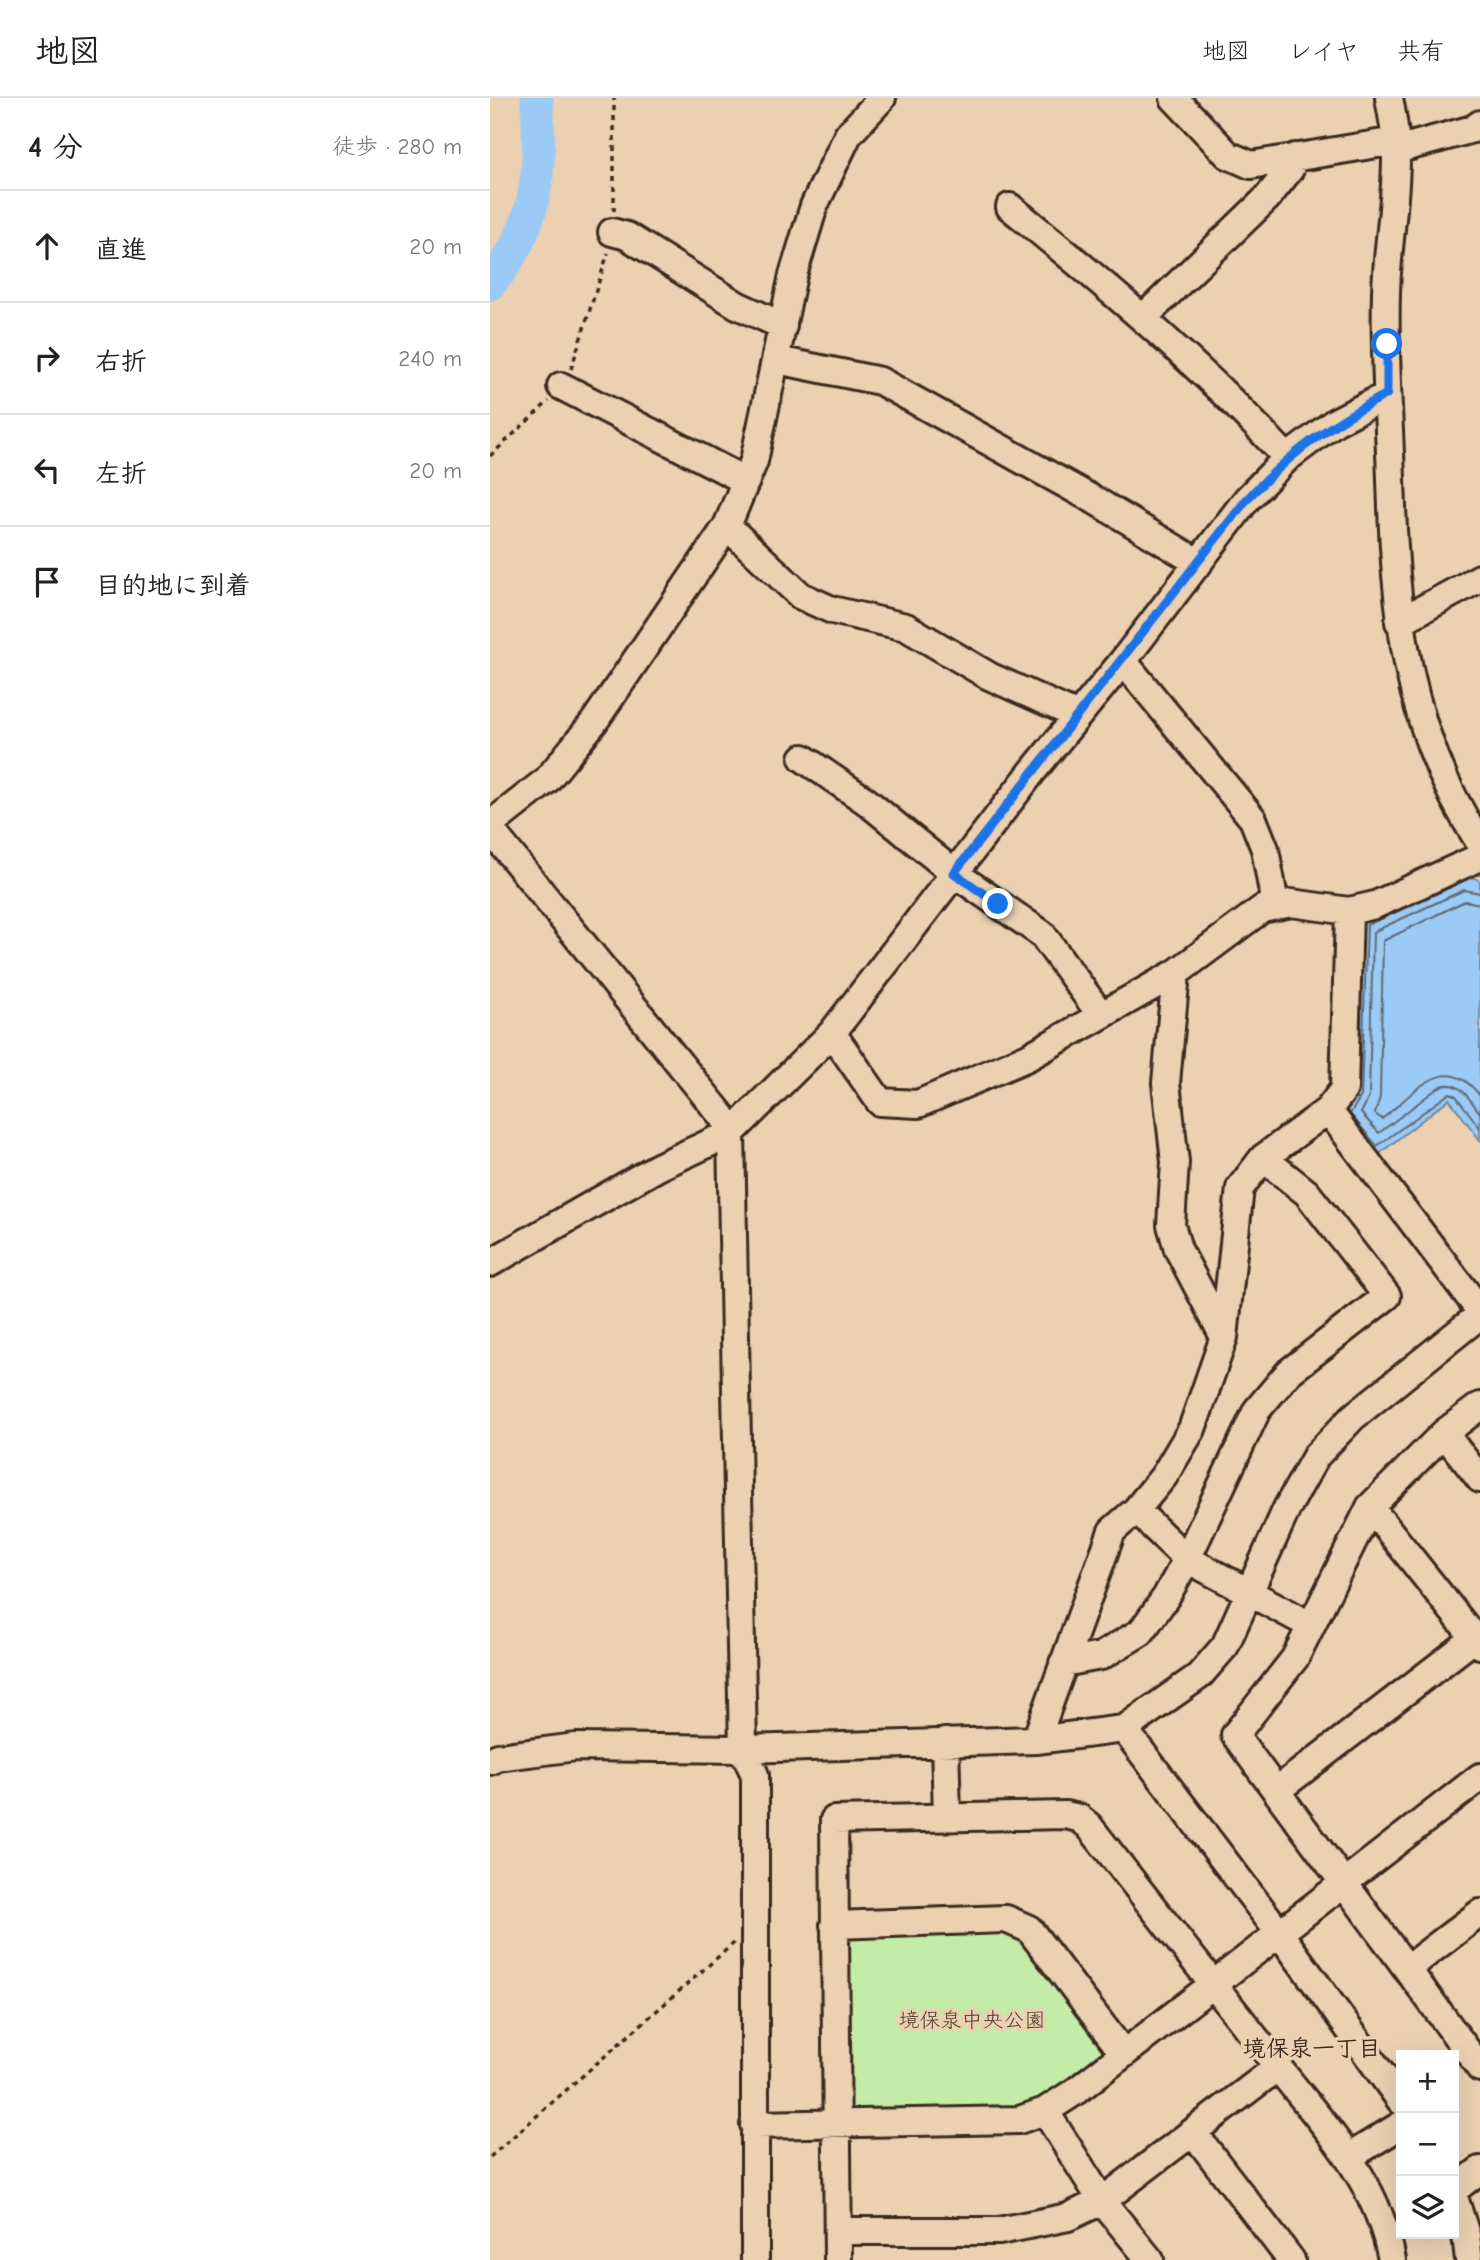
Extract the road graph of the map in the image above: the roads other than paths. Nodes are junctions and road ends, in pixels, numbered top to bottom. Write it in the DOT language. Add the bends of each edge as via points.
graph roads {
  1 [pos="883,98"];
  2 [pos="1174,98"];
  3 [pos="1389,98"];
  4 [pos="1480,124"];
  5 [pos="1396,146"];
  6 [pos="1295,157"];
  7 [pos="1010,206"];
  8 [pos="612,232"];
  9 [pos="1143,318"];
  10 [pos="783,326"];
  11 [pos="777,360"];
  12 [pos="561,386"];
  13 [pos="1387,394"];
  14 [pos="1287,458"];
  15 [pos="746,481"];
  16 [pos="727,526"];
  17 [pos="1199,563"];
  18 [pos="1480,578"];
  19 [pos="1399,622"];
  20 [pos="1123,661"];
  21 [pos="1078,716"];
  22 [pos="803,758"];
  23 [pos="490,827"];
  24 [pos="1480,843"];
  25 [pos="1480,857"];
  26 [pos="954,873"];
  27 [pos="1275,904"];
  28 [pos="1349,911"];
  29 [pos="1176,973"];
  30 [pos="1101,1015"];
  31 [pos="832,1033"];
  32 [pos="1328,1110"];
  33 [pos="731,1133"];
  34 [pos="1263,1158"];
  35 [pos="490,1263"];
  36 [pos="1480,1313"];
  37 [pos="1224,1337"];
  38 [pos="1480,1406"];
  39 [pos="1444,1433"];
  40 [pos="1480,1479"];
  41 [pos="1370,1507"];
  42 [pos="1136,1510"];
  43 [pos="1187,1559"];
  44 [pos="1249,1592"];
  45 [pos="1310,1625"];
  46 [pos="1478,1642"];
  47 [pos="1063,1663"];
  48 [pos="1124,1729"];
  49 [pos="1036,1740"];
  50 [pos="945,1742"];
  51 [pos="743,1749"];
  52 [pos="490,1761"];
  53 [pos="1480,1777"];
  54 [pos="1276,1791"];
  55 [pos="947,1817"];
  56 [pos="1344,1883"];
  57 [pos="1480,1913"];
  58 [pos="834,1925"];
  59 [pos="1278,1931"];
  60 [pos="1408,1968"];
  61 [pos="1214,1984"];
  62 [pos="1476,2052"];
  63 [pos="1124,2054"];
  64 [pos="1278,2067"];
  65 [pos="1396,2094"];
  66 [pos="1045,2111"];
  67 [pos="835,2122"];
  68 [pos="754,2125"];
  69 [pos="1396,2128"];
  70 [pos="1193,2132"];
  71 [pos="1349,2157"];
  72 [pos="1480,2170"];
  73 [pos="1459,2185"];
  74 [pos="1102,2201"];
  75 [pos="1459,2213"];
  76 [pos="839,2231"];
  77 [pos="755,2260"];
  78 [pos="838,2260"];
  79 [pos="1150,2260"];
  80 [pos="1291,2260"];
  81 [pos="1392,2260"];
  82 [pos="1469,2260"];
  1 -- 10 [label="street" via="848,135 814,206"];
  2 -- 6 [label="street" via="1240,162 1251,165"];
  3 -- 5 [label="street"];
  4 -- 5 [label="street"];
  5 -- 6 [label="street"];
  5 -- 13 [label="street" via="1386,293"];
  6 -- 9 [label="street" via="1267,198"];
  7 -- 9 [label="street"];
  8 -- 10 [label="street" via="627,236 737,305"];
  9 -- 14 [label="street" via="1230,396"];
  10 -- 11 [label="street"];
  11 -- 15 [label="street"];
  11 -- 17 [label="street" via="880,381"];
  12 -- 15 [label="street"];
  13 -- 14 [label="street" via="1335,422"];
  13 -- 19 [label="street"];
  14 -- 17 [label="street" via="1247,499"];
  15 -- 16 [label="street"];
  16 -- 21 [label="street" via="801,596 832,610 906,627 989,676"];
  16 -- 23 [label="street" via="594,722 547,780"];
  17 -- 20 [label="street"];
  18 -- 19 [label="street"];
  19 -- 24 [label="street" via="1411,685 1436,762"];
  20 -- 21 [label="street"];
  20 -- 27 [label="street" via="1253,818 1265,849"];
  21 -- 26 [label="street"];
  22 -- 26 [label="street" via="866,801"];
  23 -- 33 [label="street"];
  25 -- 28 [label="street" via="1375,905"];
  26 -- 30 [label="street" via="1042,934"];
  26 -- 31 [label="street"];
  27 -- 28 [label="street"];
  27 -- 29 [label="street"];
  28 -- 32 [label="street" via="1344,1089"];
  29 -- 30 [label="street"];
  29 -- 37 [label="street" via="1166,1083 1175,1161 1171,1225 1178,1249"];
  30 -- 31 [label="street" via="1028,1057 918,1104 880,1101"];
  31 -- 33 [label="street"];
  32 -- 34 [label="street"];
  32 -- 36 [label="street"];
  33 -- 35 [label="street" via="658,1167"];
  33 -- 51 [label="street"];
  34 -- 37 [label="street" via="1240,1188"];
  34 -- 43 [label="street" via="1307,1193 1387,1296 1289,1372 1257,1410"];
  36 -- 44 [label="street" via="1353,1417 1316,1456"];
  37 -- 42 [label="street" via="1192,1429 1164,1476"];
  38 -- 39 [label="street"];
  39 -- 40 [label="street"];
  39 -- 41 [label="street"];
  41 -- 45 [label="street"];
  41 -- 46 [label="street"];
  42 -- 43 [label="street"];
  42 -- 47 [label="street" via="1112,1531"];
  43 -- 44 [label="street"];
  43 -- 47 [label="street" via="1141,1632 1101,1656"];
  44 -- 45 [label="street"];
  44 -- 48 [label="street" via="1225,1646 1199,1676"];
  45 -- 54 [label="street" via="1296,1658 1235,1735"];
  46 -- 54 [label="street"];
  47 -- 49 [label="street"];
  48 -- 49 [label="street"];
  48 -- 59 [label="street"];
  49 -- 50 [label="street"];
  50 -- 51 [label="street"];
  50 -- 55 [label="street"];
  51 -- 52 [label="street" via="576,1747"];
  51 -- 68 [label="street" via="755,1775"];
  53 -- 56 [label="street"];
  54 -- 56 [label="street"];
  55 -- 58 [label="street" via="834,1819"];
  55 -- 61 [label="street" via="1079,1818"];
  56 -- 59 [label="street"];
  56 -- 60 [label="street"];
  57 -- 60 [label="street"];
  58 -- 63 [label="street" via="1006,1919 1029,1928"];
  58 -- 67 [label="street"];
  59 -- 61 [label="street"];
  59 -- 65 [label="street"];
  60 -- 62 [label="street"];
  61 -- 63 [label="street"];
  61 -- 64 [label="street"];
  63 -- 66 [label="street"];
  64 -- 70 [label="street"];
  64 -- 71 [label="street"];
  66 -- 67 [label="street" via="1019,2120"];
  66 -- 74 [label="street"];
  67 -- 68 [label="street"];
  67 -- 76 [label="street"];
  68 -- 77 [label="street"];
  69 -- 71 [label="street"];
  70 -- 74 [label="street"];
  70 -- 80 [label="street"];
  71 -- 81 [label="street" via="1386,2226"];
  72 -- 73 [label="street"];
  74 -- 76 [label="street" via="1068,2217 999,2231"];
  74 -- 79 [label="street"];
  75 -- 82 [label="street"];
  76 -- 78 [label="street"];
}
